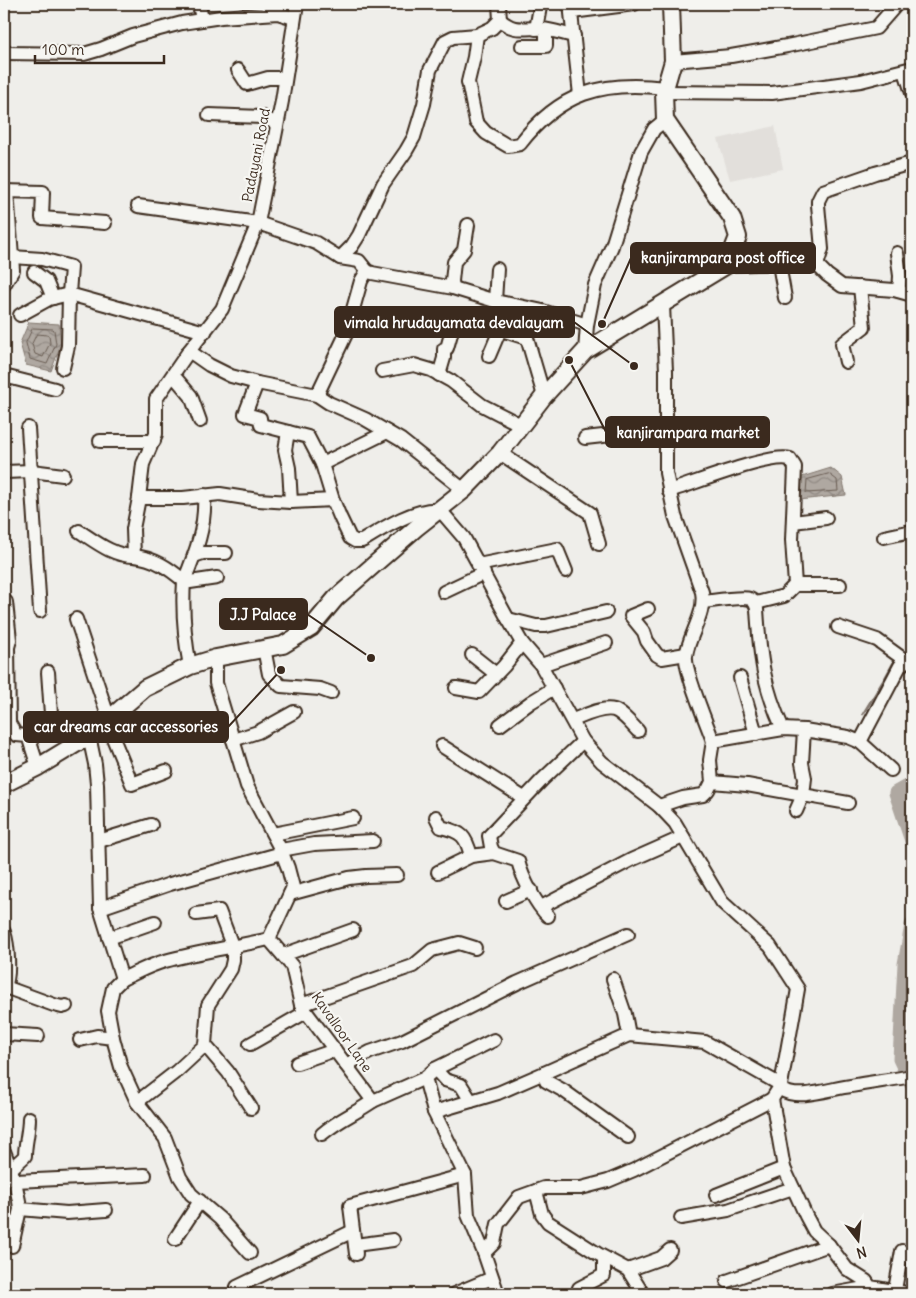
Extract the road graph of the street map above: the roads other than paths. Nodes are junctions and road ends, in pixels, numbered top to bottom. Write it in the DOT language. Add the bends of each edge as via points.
graph roads {
  1 [pos="199,4"];
  2 [pos="297,4"];
  3 [pos="499,4"];
  4 [pos="634,4"];
  5 [pos="671,4"];
  6 [pos="897,4"];
  7 [pos="540,7"];
  8 [pos="571,8"];
  9 [pos="294,18"];
  10 [pos="202,20"];
  11 [pos="500,20"];
  12 [pos="541,29"];
  13 [pos="477,35"];
  14 [pos="574,36"];
  15 [pos="522,46"];
  16 [pos="4,53"];
  17 [pos="673,61"];
  18 [pos="238,70"];
  19 [pos="909,71"];
  20 [pos="285,78"];
  21 [pos="664,90"];
  22 [pos="912,93"];
  23 [pos="580,95"];
  24 [pos="209,115"];
  25 [pos="665,120"];
  26 [pos="277,124"];
  27 [pos="912,164"];
  28 [pos="6,191"];
  29 [pos="138,206"];
  30 [pos="105,223"];
  31 [pos="258,223"];
  32 [pos="468,225"];
  33 [pos="897,253"];
  34 [pos="12,257"];
  35 [pos="340,258"];
  36 [pos="779,264"];
  37 [pos="727,265"];
  38 [pos="818,266"];
  39 [pos="497,269"];
  40 [pos="367,271"];
  41 [pos="34,272"];
  42 [pos="4,285"];
  43 [pos="453,288"];
  44 [pos="860,288"];
  45 [pos="899,291"];
  46 [pos="69,294"];
  47 [pos="912,295"];
  48 [pos="54,298"];
  49 [pos="785,298"];
  50 [pos="495,301"];
  51 [pos="663,305"];
  52 [pos="20,315"];
  53 [pos="587,325"];
  54 [pos="500,330"];
  55 [pos="205,332"];
  56 [pos="189,350"];
  57 [pos="585,351"];
  58 [pos="489,356"];
  59 [pos="846,362"];
  60 [pos="62,368"];
  61 [pos="382,371"];
  62 [pos="173,375"];
  63 [pos="439,375"];
  64 [pos="4,376"];
  65 [pos="257,383"];
  66 [pos="55,389"];
  67 [pos="317,395"];
  68 [pos="544,396"];
  69 [pos="200,421"];
  70 [pos="521,425"];
  71 [pos="28,428"];
  72 [pos="288,432"];
  73 [pos="387,432"];
  74 [pos="666,432"];
  75 [pos="585,438"];
  76 [pos="100,441"];
  77 [pos="154,441"];
  78 [pos="500,453"];
  79 [pos="322,464"];
  80 [pos="32,471"];
  81 [pos="4,472"];
  82 [pos="63,475"];
  83 [pos="464,490"];
  84 [pos="669,491"];
  85 [pos="204,495"];
  86 [pos="139,498"];
  87 [pos="334,500"];
  88 [pos="291,502"];
  89 [pos="440,510"];
  90 [pos="826,518"];
  91 [pos="793,522"];
  92 [pos="79,531"];
  93 [pos="912,531"];
  94 [pos="884,537"];
  95 [pos="599,544"];
  96 [pos="226,552"];
  97 [pos="134,556"];
  98 [pos="194,556"];
  99 [pos="481,569"];
  100 [pos="566,571"];
  101 [pos="217,578"];
  102 [pos="184,580"];
  103 [pos="795,585"];
  104 [pos="840,586"];
  105 [pos="444,592"];
  106 [pos="6,602"];
  107 [pos="703,602"];
  108 [pos="756,603"];
  109 [pos="648,609"];
  110 [pos="40,611"];
  111 [pos="606,612"];
  112 [pos="76,619"];
  113 [pos="508,620"];
  114 [pos="838,627"];
  115 [pos="522,643"];
  116 [pos="606,643"];
  117 [pos="264,648"];
  118 [pos="687,651"];
  119 [pos="472,655"];
  120 [pos="216,658"];
  121 [pos="909,660"];
  122 [pos="541,665"];
  123 [pos="190,666"];
  124 [pos="48,672"];
  125 [pos="496,674"];
  126 [pos="740,678"];
  127 [pos="456,688"];
  128 [pos="554,688"];
  129 [pos="331,693"];
  130 [pos="294,712"];
  131 [pos="108,720"];
  132 [pos="573,720"];
  133 [pos="500,725"];
  134 [pos="782,729"];
  135 [pos="804,730"];
  136 [pos="638,731"];
  137 [pos="756,734"];
  138 [pos="28,736"];
  139 [pos="89,736"];
  140 [pos="233,740"];
  141 [pos="583,741"];
  142 [pos="713,741"];
  143 [pos="860,742"];
  144 [pos="442,746"];
  145 [pos="38,768"];
  146 [pos="891,770"];
  147 [pos="166,771"];
  148 [pos="712,782"];
  149 [pos="4,784"];
  150 [pos="803,795"];
  151 [pos="524,798"];
  152 [pos="848,803"];
  153 [pos="659,806"];
  154 [pos="796,811"];
  155 [pos="436,817"];
  156 [pos="353,818"];
  157 [pos="151,825"];
  158 [pos="273,834"];
  159 [pos="683,837"];
  160 [pos="373,840"];
  161 [pos="99,841"];
  162 [pos="281,852"];
  163 [pos="494,853"];
  164 [pos="472,856"];
  165 [pos="438,872"];
  166 [pos="397,876"];
  167 [pos="531,890"];
  168 [pos="290,894"];
  169 [pos="506,901"];
  170 [pos="100,908"];
  171 [pos="196,914"];
  172 [pos="155,922"];
  173 [pos="353,930"];
  174 [pos="628,934"];
  175 [pos="5,937"];
  176 [pos="109,938"];
  177 [pos="269,939"];
  178 [pos="234,948"];
  179 [pos="475,948"];
  180 [pos="283,955"];
  181 [pos="122,979"];
  182 [pos="613,979"];
  183 [pos="4,987"];
  184 [pos="66,1006"];
  185 [pos="304,1009"];
  186 [pos="4,1034"];
  187 [pos="629,1035"];
  188 [pos="38,1036"];
  189 [pos="113,1038"];
  190 [pos="80,1040"];
  191 [pos="494,1040"];
  192 [pos="250,1044"];
  193 [pos="205,1045"];
  194 [pos="335,1050"];
  195 [pos="297,1063"];
  196 [pos="346,1064"];
  197 [pos="435,1070"];
  198 [pos="544,1073"];
  199 [pos="912,1076"];
  200 [pos="425,1078"];
  201 [pos="781,1085"];
  202 [pos="772,1099"];
  203 [pos="373,1101"];
  204 [pos="471,1101"];
  205 [pos="137,1102"];
  206 [pos="250,1108"];
  207 [pos="434,1112"];
  208 [pos="30,1118"];
  209 [pos="322,1134"];
  210 [pos="628,1137"];
  211 [pos="4,1151"];
  212 [pos="784,1168"];
  213 [pos="13,1175"];
  214 [pos="465,1175"];
  215 [pos="146,1176"];
  216 [pos="793,1188"];
  217 [pos="536,1191"];
  218 [pos="716,1195"];
  219 [pos="200,1201"];
  220 [pos="20,1209"];
  221 [pos="106,1210"];
  222 [pos="681,1218"];
  223 [pos="353,1231"];
  224 [pos="175,1239"];
  225 [pos="393,1240"];
  226 [pos="4,1245"];
  227 [pos="829,1246"];
  228 [pos="670,1250"];
  229 [pos="902,1251"];
  230 [pos="250,1253"];
  231 [pos="484,1253"];
  232 [pos="604,1258"];
  233 [pos="628,1270"];
  234 [pos="492,1278"];
  235 [pos="727,1281"];
  236 [pos="237,1287"];
  237 [pos="870,1287"];
  238 [pos="579,1288"];
  239 [pos="901,1292"];
  240 [pos="454,1294"];
  241 [pos="498,1294"];
  242 [pos="643,1294"];
  243 [pos="832,1294"];
  1 -- 10 [label="street"];
  2 -- 9 [label="street, Padayani Road"];
  3 -- 11 [label="street"];
  4 -- 8 [label="street"];
  5 -- 17 [label="main road"];
  6 -- 17 [label="street" via="876,28 768,50"];
  7 -- 12 [label="street"];
  8 -- 14 [label="street"];
  9 -- 10 [label="street" via="278,13"];
  9 -- 20 [label="street, Padayani Road"];
  10 -- 16 [label="street" via="141,34 84,54"];
  11 -- 12 [label="street" via="509,28"];
  11 -- 13 [label="street"];
  12 -- 14 [label="street"];
  12 -- 15 [label="street" via="546,46"];
  13 -- 23 [label="street" via="468,82 476,122 486,133 508,146 520,144 544,117"];
  13 -- 35 [label="street" via="445,41 430,70 414,137 383,184 359,235"];
  14 -- 23 [label="street"];
  17 -- 21 [label="main road"];
  18 -- 20 [label="street" via="247,84 268,78"];
  19 -- 21 [label="street" via="772,93"];
  19 -- 22 [label="street"];
  20 -- 26 [label="street, Padayani Road"];
  21 -- 23 [label="street" via="642,85 594,90"];
  21 -- 25 [label="main road"];
  24 -- 26 [label="street" via="263,117"];
  25 -- 37 [label="main road" via="732,218 738,237"];
  25 -- 53 [label="street" via="654,129 641,152 612,246 595,285"];
  26 -- 31 [label="street, Padayani Road"];
  27 -- 38 [label="street" via="823,191 818,205 822,248"];
  28 -- 30 [label="street" via="43,192 42,218"];
  28 -- 34 [label="street"];
  29 -- 31 [label="street, Padayani Road"];
  31 -- 35 [label="street" via="316,244"];
  31 -- 55 [label="street" via="222,309"];
  32 -- 43 [label="street" via="464,250 454,262"];
  33 -- 45 [label="street"];
  34 -- 42 [label="street" via="13,270"];
  34 -- 46 [label="street" via="42,259 71,266"];
  35 -- 40 [label="street" via="359,261"];
  36 -- 37 [label="street"];
  36 -- 38 [label="street"];
  36 -- 49 [label="street"];
  37 -- 51 [label="main road"];
  38 -- 44 [label="street" via="842,286"];
  39 -- 50 [label="street"];
  40 -- 43 [label="street"];
  40 -- 67 [label="street" via="361,280 346,334"];
  41 -- 48 [label="street" via="46,282"];
  43 -- 50 [label="street"];
  44 -- 45 [label="street"];
  44 -- 59 [label="street" via="864,327 842,344"];
  45 -- 47 [label="street"];
  46 -- 48 [label="street"];
  46 -- 55 [label="street"];
  46 -- 60 [label="street" via="68,346"];
  48 -- 52 [label="street"];
  50 -- 53 [label="street"];
  51 -- 57 [label="main road"];
  51 -- 74 [label="street"];
  53 -- 57 [label="street"];
  54 -- 58 [label="street"];
  54 -- 63 [label="street" via="456,316"];
  54 -- 68 [label="street" via="526,338"];
  55 -- 56 [label="street"];
  56 -- 62 [label="street"];
  56 -- 65 [label="street" via="231,376"];
  57 -- 68 [label="main road"];
  61 -- 63 [label="street" via="414,364"];
  62 -- 69 [label="street" via="191,396"];
  62 -- 77 [label="street" via="156,400"];
  63 -- 70 [label="street" via="482,405"];
  64 -- 66 [label="street"];
  65 -- 67 [label="street"];
  65 -- 72 [label="street" via="245,414 260,418 261,424"];
  67 -- 73 [label="street"];
  68 -- 70 [label="main road"];
  70 -- 78 [label="main road"];
  71 -- 80 [label="street"];
  72 -- 79 [label="street" via="308,437"];
  72 -- 88 [label="street" via="285,450 290,468"];
  73 -- 79 [label="street"];
  73 -- 83 [label="street"];
  74 -- 75 [label="street"];
  74 -- 84 [label="street"];
  76 -- 77 [label="street"];
  77 -- 86 [label="street" via="143,464"];
  78 -- 83 [label="main road"];
  78 -- 95 [label="street" via="590,513"];
  79 -- 87 [label="street"];
  80 -- 81 [label="street"];
  80 -- 82 [label="street"];
  80 -- 110 [label="street"];
  83 -- 89 [label="main road"];
  84 -- 91 [label="street" via="744,466 790,459 795,467"];
  84 -- 107 [label="street"];
  85 -- 86 [label="street"];
  85 -- 88 [label="street"];
  85 -- 98 [label="street" via="203,529"];
  86 -- 97 [label="street" via="133,529"];
  87 -- 88 [label="street"];
  87 -- 89 [label="street" via="350,538 359,541 402,519 429,509"];
  89 -- 99 [label="street" via="464,538"];
  89 -- 117 [label="main road" via="336,598 311,628 282,645"];
  90 -- 91 [label="street"];
  91 -- 103 [label="street"];
  92 -- 97 [label="street" via="109,550"];
  93 -- 94 [label="street"];
  96 -- 98 [label="street"];
  97 -- 102 [label="street" via="146,557 167,566"];
  98 -- 102 [label="street"];
  99 -- 100 [label="street" via="557,549"];
  99 -- 105 [label="street"];
  99 -- 113 [label="street"];
  101 -- 102 [label="street"];
  102 -- 123 [label="street" via="184,633"];
  103 -- 104 [label="street"];
  103 -- 108 [label="street" via="784,596"];
  106 -- 138 [label="street" via="10,640 9,723 16,735"];
  107 -- 108 [label="street" via="743,598"];
  107 -- 118 [label="street"];
  108 -- 134 [label="street" via="764,680"];
  109 -- 118 [label="street" via="631,616 657,655 662,658"];
  111 -- 113 [label="street" via="546,626"];
  112 -- 131 [label="street"];
  113 -- 115 [label="street"];
  114 -- 121 [label="street" via="877,640"];
  115 -- 122 [label="street"];
  115 -- 125 [label="street"];
  116 -- 122 [label="street"];
  117 -- 120 [label="main road"];
  117 -- 129 [label="street" via="269,674 281,686"];
  118 -- 142 [label="street" via="686,664"];
  119 -- 125 [label="street"];
  120 -- 123 [label="main road"];
  120 -- 140 [label="street" via="216,683"];
  121 -- 143 [label="street" via="900,666"];
  122 -- 128 [label="street"];
  123 -- 131 [label="main road" via="145,688"];
  124 -- 138 [label="street" via="51,714 57,726"];
  125 -- 127 [label="street" via="479,692"];
  126 -- 137 [label="street"];
  128 -- 132 [label="street"];
  128 -- 133 [label="street"];
  130 -- 140 [label="street" via="258,732"];
  131 -- 139 [label="main road"];
  131 -- 147 [label="street" via="132,784"];
  132 -- 136 [label="street" via="613,709"];
  132 -- 141 [label="street"];
  134 -- 135 [label="street"];
  134 -- 137 [label="street"];
  135 -- 143 [label="street"];
  135 -- 150 [label="street"];
  137 -- 142 [label="street"];
  138 -- 145 [label="street"];
  139 -- 145 [label="main road"];
  139 -- 161 [label="street" via="95,764"];
  140 -- 158 [label="street" via="247,786"];
  141 -- 151 [label="street"];
  141 -- 153 [label="street" via="602,762"];
  142 -- 148 [label="street" via="710,760"];
  143 -- 146 [label="street"];
  144 -- 151 [label="street"];
  145 -- 149 [label="main road"];
  148 -- 150 [label="street"];
  148 -- 153 [label="street" via="703,796"];
  150 -- 152 [label="street"];
  150 -- 154 [label="street"];
  151 -- 163 [label="street" via="490,836"];
  153 -- 159 [label="street"];
  155 -- 164 [label="street" via="441,827 456,830 467,840"];
  156 -- 158 [label="street"];
  157 -- 161 [label="street"];
  158 -- 162 [label="street"];
  159 -- 167 [label="street" via="639,856 545,912"];
  159 -- 201 [label="street" via="722,902 770,946 798,989"];
  160 -- 162 [label="street" via="314,844"];
  161 -- 170 [label="street"];
  162 -- 168 [label="street" via="293,887"];
  162 -- 170 [label="street"];
  163 -- 164 [label="street"];
  163 -- 167 [label="street" via="518,861"];
  164 -- 165 [label="street"];
  166 -- 168 [label="street" via="349,878"];
  167 -- 169 [label="street"];
  168 -- 177 [label="street"];
  170 -- 176 [label="street"];
  171 -- 178 [label="street" via="219,910"];
  172 -- 176 [label="street"];
  173 -- 180 [label="street"];
  174 -- 196 [label="street" via="517,983 402,1041"];
  175 -- 183 [label="street" via="8,976"];
  176 -- 181 [label="street"];
  177 -- 178 [label="street"];
  177 -- 180 [label="street, Kavalloor Lane"];
  178 -- 181 [label="street" via="164,961"];
  178 -- 193 [label="street" via="231,969 208,1005"];
  179 -- 185 [label="street" via="459,943 432,950 413,966"];
  180 -- 185 [label="street, Kavalloor Lane" via="292,966"];
  181 -- 189 [label="street" via="113,988 108,1011"];
  182 -- 187 [label="street"];
  183 -- 184 [label="street" via="54,1005"];
  185 -- 192 [label="street"];
  185 -- 194 [label="street, Kavalloor Lane"];
  186 -- 188 [label="street"];
  187 -- 198 [label="street"];
  187 -- 201 [label="street" via="705,1042"];
  189 -- 190 [label="street" via="96,1036"];
  189 -- 205 [label="street" via="121,1067"];
  191 -- 197 [label="street"];
  193 -- 205 [label="street"];
  193 -- 206 [label="street" via="228,1072"];
  194 -- 195 [label="street"];
  194 -- 196 [label="street, Kavalloor Lane"];
  196 -- 203 [label="street, Kavalloor Lane"];
  197 -- 200 [label="street"];
  197 -- 204 [label="street" via="445,1080 462,1086"];
  198 -- 204 [label="street"];
  198 -- 210 [label="street" via="546,1081"];
  199 -- 201 [label="street" via="816,1093 788,1093 782,1090"];
  200 -- 203 [label="street"];
  200 -- 207 [label="street"];
  201 -- 202 [label="street"];
  202 -- 212 [label="street"];
  202 -- 217 [label="street" via="634,1170 581,1188"];
  203 -- 209 [label="street"];
  204 -- 207 [label="street"];
  205 -- 219 [label="street" via="165,1138 190,1194"];
  207 -- 214 [label="street"];
  208 -- 213 [label="street" via="25,1156"];
  211 -- 213 [label="street"];
  212 -- 216 [label="street"];
  212 -- 218 [label="street"];
  213 -- 215 [label="street"];
  213 -- 220 [label="street"];
  214 -- 223 [label="street" via="350,1206"];
  214 -- 231 [label="street" via="468,1215"];
  216 -- 222 [label="street" via="728,1210"];
  216 -- 227 [label="street" via="814,1231"];
  217 -- 231 [label="street" via="519,1197 512,1205 498,1224 494,1243"];
  217 -- 232 [label="street" via="542,1214 548,1222"];
  219 -- 224 [label="street"];
  219 -- 230 [label="street"];
  220 -- 221 [label="street" via="67,1213"];
  220 -- 226 [label="street" via="12,1246"];
  223 -- 225 [label="street" via="356,1249"];
  223 -- 236 [label="street"];
  227 -- 235 [label="street"];
  227 -- 237 [label="street" via="847,1269"];
  228 -- 233 [label="street" via="661,1258"];
  229 -- 239 [label="street"];
  231 -- 234 [label="street"];
  232 -- 233 [label="street"];
  232 -- 238 [label="street" via="604,1275"];
  233 -- 242 [label="street"];
  234 -- 240 [label="street"];
  234 -- 241 [label="street"];
  237 -- 239 [label="street"];
  237 -- 243 [label="street"];
}
